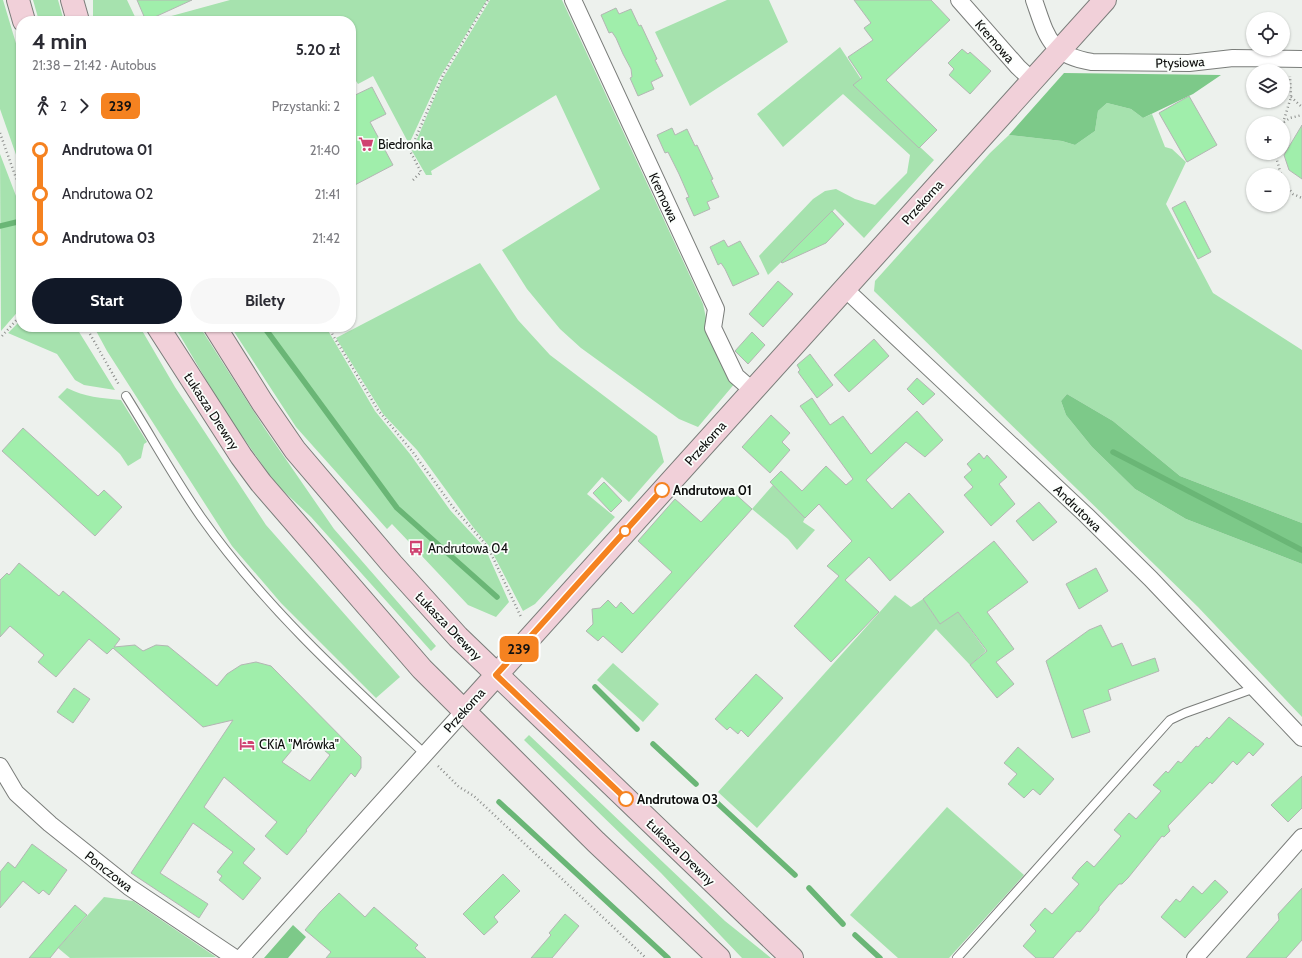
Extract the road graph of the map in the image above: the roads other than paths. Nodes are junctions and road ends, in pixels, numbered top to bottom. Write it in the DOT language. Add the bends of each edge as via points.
graph roads {
  1 [pos="18,0"];
  2 [pos="72,0"];
  3 [pos="573,0"];
  4 [pos="959,0"];
  5 [pos="1034,0"];
  6 [pos="1105,0"];
  7 [pos="23,16"];
  8 [pos="77,16"];
  9 [pos="1060,50"];
  10 [pos="1298,59"];
  11 [pos="1032,80"];
  12 [pos="844,288"];
  13 [pos="161,332"];
  14 [pos="218,332"];
  15 [pos="752,390"];
  16 [pos="126,396"];
  17 [pos="496,675"];
  18 [pos="1255,688"];
  19 [pos="463,712"];
  20 [pos="1302,738"];
  21 [pos="425,754"];
  22 [pos="0,766"];
  23 [pos="1302,837"];
  24 [pos="235,958"];
  25 [pos="241,958"];
  26 [pos="719,958"];
  27 [pos="792,958"];
  28 [pos="957,958"];
  29 [pos="1195,958"];
  1 -- 7 [label="main road"];
  2 -- 8 [label="main road"];
  3 -- 15 [label="street, Kremowa" via="716,309 713,328 736,376"];
  4 -- 11 [label="street, Kremowa"];
  5 -- 9 [label="street, Ptysiowa" via="1047,37"];
  6 -- 9 [label="main road, Przekorna"];
  9 -- 10 [label="street, Ptysiowa" via="1076,59 1092,62 1189,63 1233,58"];
  9 -- 11 [label="main road, Przekorna"];
  11 -- 12 [label="main road, Przekorna"];
  12 -- 15 [label="main road, Przekorna"];
  12 -- 18 [label="street, Andrutowa" via="1086,515"];
  13 -- 19 [label="main road, Łukasza Drewny" via="241,456 265,488 422,669"];
  14 -- 17 [label="main road, Łukasza Drewny" via="294,450 392,564"];
  15 -- 17 [label="main road, Przekorna"];
  16 -- 21 [label="lane" via="201,516 265,598"];
  17 -- 19 [label="main road, Przekorna"];
  17 -- 27 [label="main road, Łukasza Drewny"];
  18 -- 20 [label="street, Andrutowa"];
  18 -- 28 [label="lane" via="1170,720"];
  19 -- 21 [label="street, Przekorna"];
  19 -- 26 [label="main road, Łukasza Drewny"];
  21 -- 25 [label="street, Przekorna"];
  22 -- 24 [label="street, Ponczowa" via="16,793 50,824 129,887"];
  23 -- 29 [label="street"];
}
